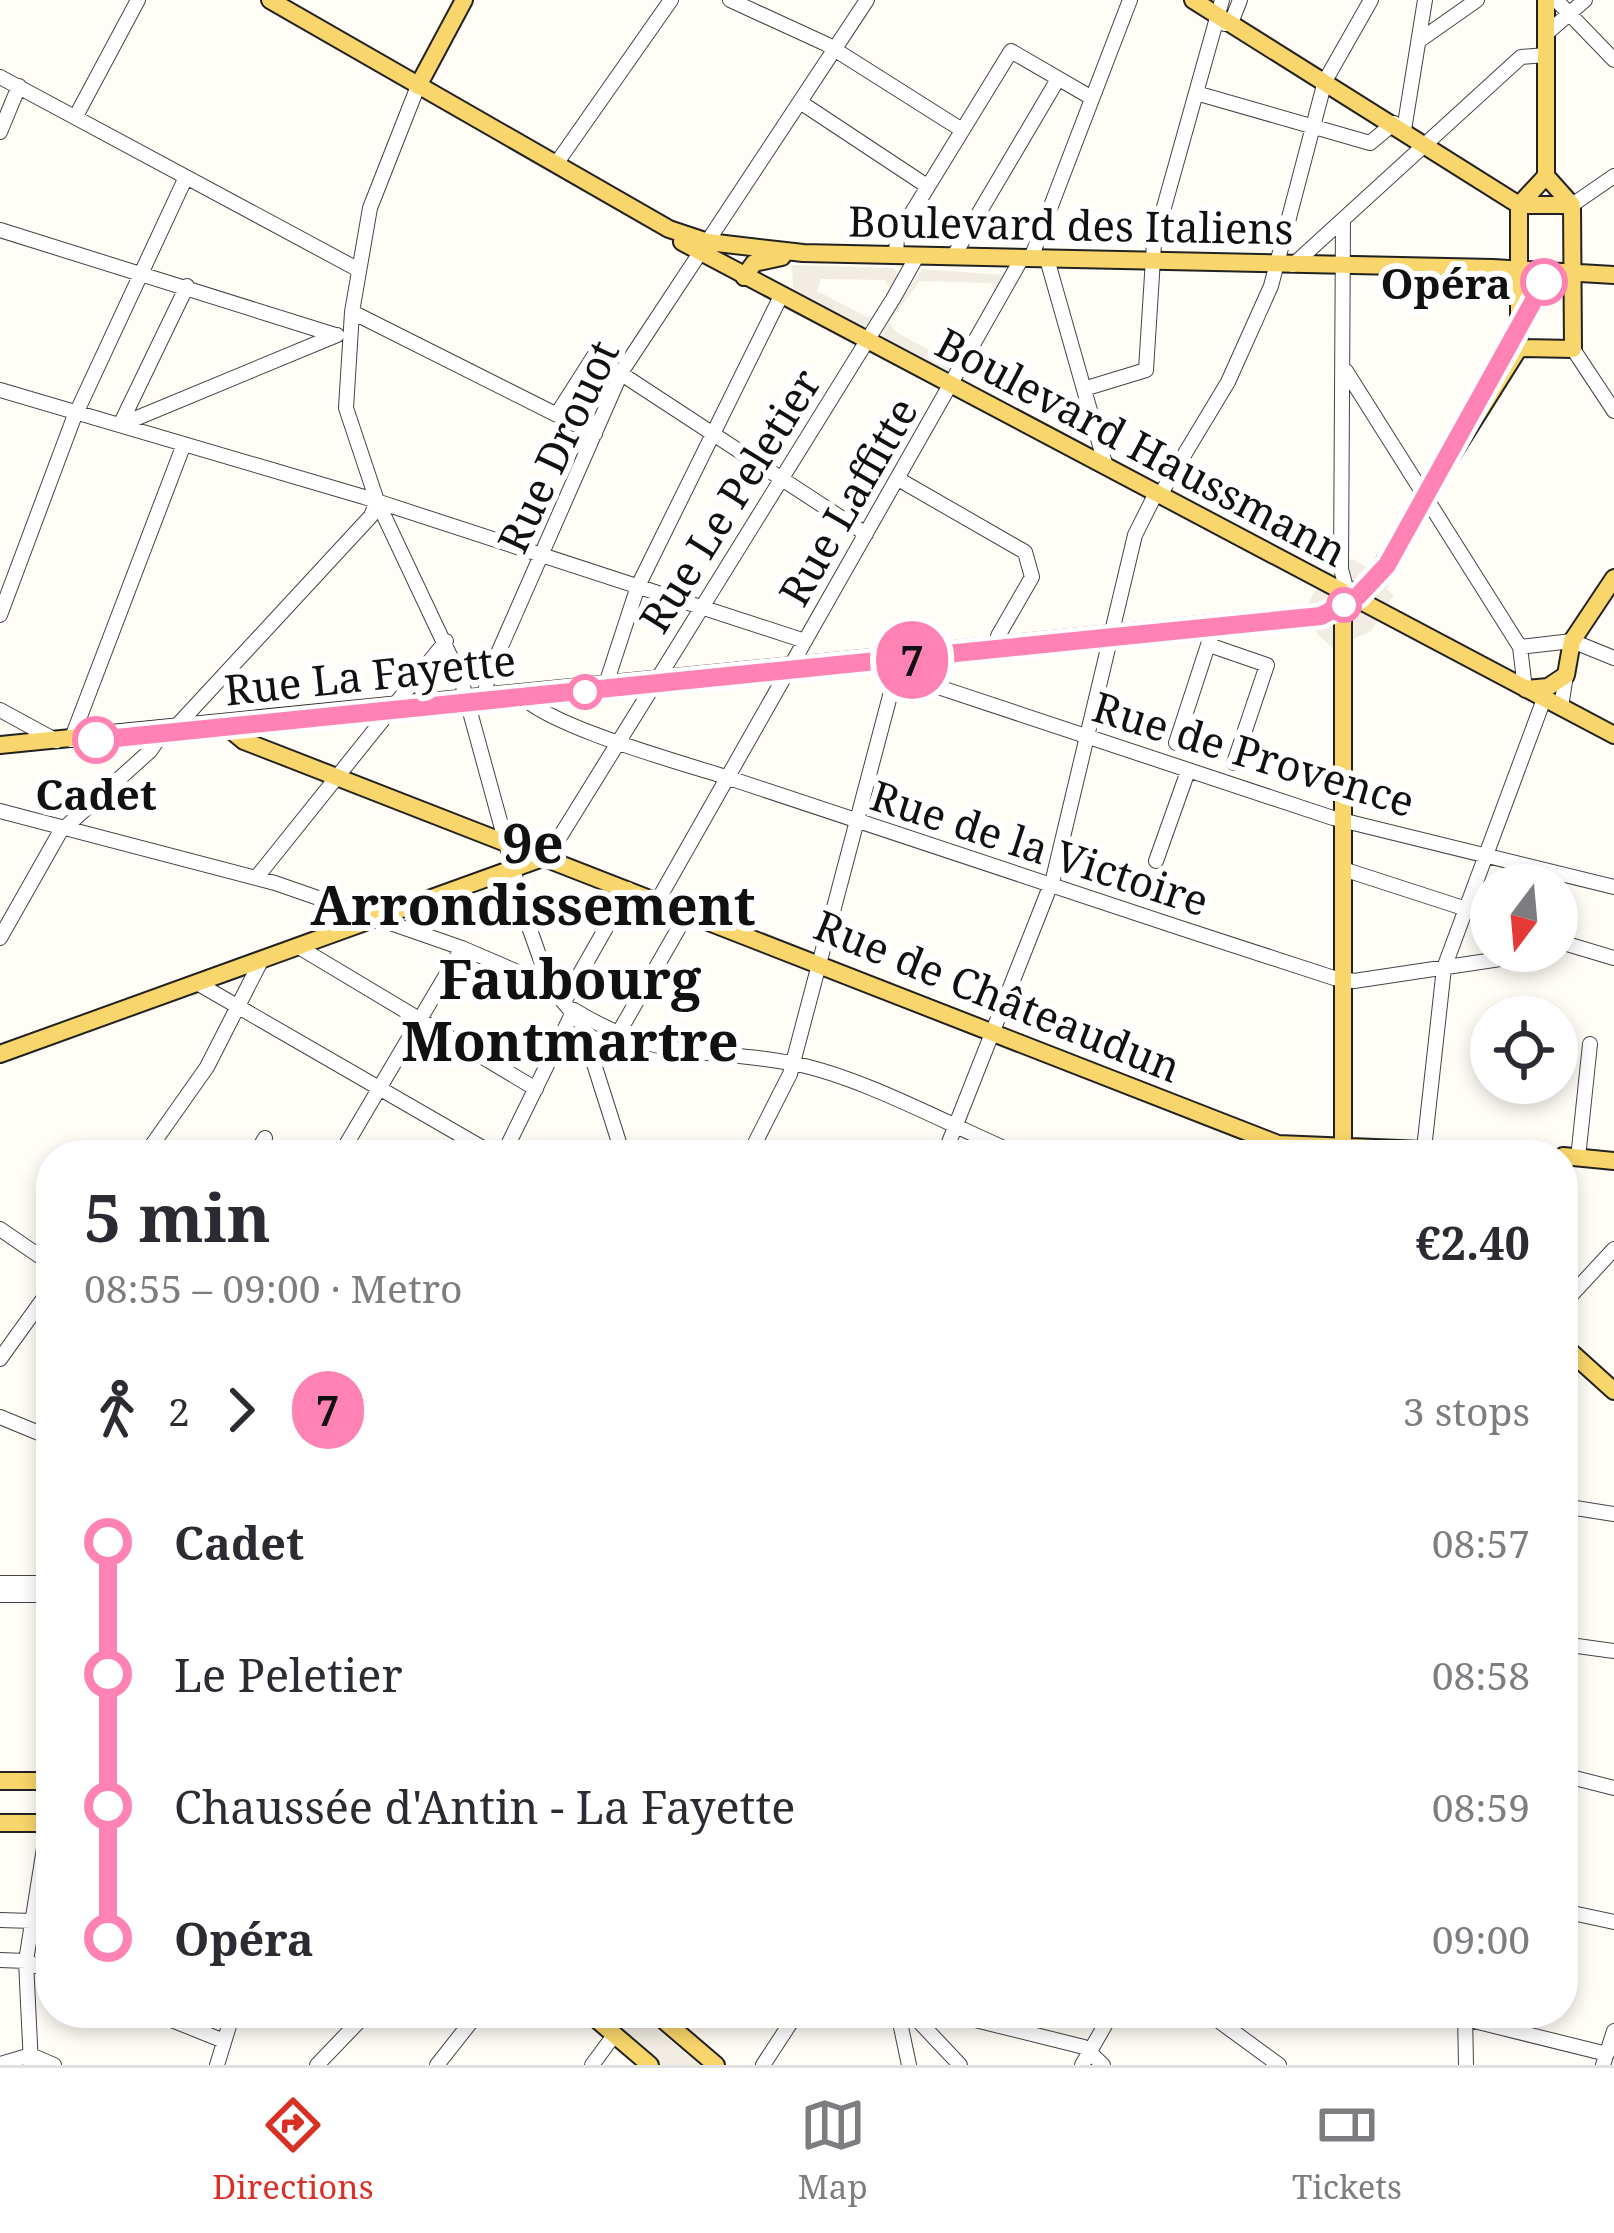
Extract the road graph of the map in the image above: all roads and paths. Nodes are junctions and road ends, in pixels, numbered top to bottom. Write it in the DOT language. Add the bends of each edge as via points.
graph roads {
  1 [pos="138,0"];
  2 [pos="270,0"];
  3 [pos="464,0"];
  4 [pos="671,0"];
  5 [pos="730,0"];
  6 [pos="868,0"];
  7 [pos="1130,0"];
  8 [pos="1193,0"];
  9 [pos="1240,0"];
  10 [pos="1371,0"];
  11 [pos="1425,0"];
  12 [pos="1478,0"];
  13 [pos="1546,0"];
  14 [pos="1556,0"];
  15 [pos="1585,0"];
  16 [pos="1573,11"];
  17 [pos="1222,16"];
  18 [pos="1546,34"];
  19 [pos="1420,40"];
  20 [pos="835,50"];
  21 [pos="1546,55"];
  22 [pos="1614,59"];
  23 [pos="0,77"];
  24 [pos="1058,79"];
  25 [pos="1325,81"];
  26 [pos="19,86"];
  27 [pos="418,86"];
  28 [pos="1196,94"];
  29 [pos="1092,98"];
  30 [pos="800,102"];
  31 [pos="76,116"];
  32 [pos="1312,126"];
  33 [pos="1399,126"];
  34 [pos="962,130"];
  35 [pos="0,132"];
  36 [pos="1428,145"];
  37 [pos="556,164"];
  38 [pos="1546,176"];
  39 [pos="1614,176"];
  40 [pos="186,177"];
  41 [pos="927,186"];
  42 [pos="1519,205"];
  43 [pos="1572,205"];
  44 [pos="1343,220"];
  45 [pos="0,230"];
  46 [pos="704,248"];
  47 [pos="767,249"];
  48 [pos="797,253"];
  49 [pos="896,255"];
  50 [pos="917,256"];
  51 [pos="953,256"];
  52 [pos="1033,258"];
  53 [pos="1151,262"];
  54 [pos="1284,265"];
  55 [pos="1343,266"];
  56 [pos="726,267"];
  57 [pos="359,270"];
  58 [pos="1519,271"];
  59 [pos="142,272"];
  60 [pos="1570,274"];
  61 [pos="1614,275"];
  62 [pos="744,277"];
  63 [pos="187,286"];
  64 [pos="781,296"];
  65 [pos="352,312"];
  66 [pos="342,334"];
  67 [pos="868,341"];
  68 [pos="1519,348"];
  69 [pos="1573,349"];
  70 [pos="1343,367"];
  71 [pos="622,371"];
  72 [pos="951,385"];
  73 [pos="1088,388"];
  74 [pos="0,390"];
  75 [pos="1614,411"];
  76 [pos="76,412"];
  77 [pos="557,414"];
  78 [pos="120,425"];
  79 [pos="711,430"];
  80 [pos="595,434"];
  81 [pos="184,444"];
  82 [pos="1106,467"];
  83 [pos="782,479"];
  84 [pos="898,479"];
  85 [pos="1158,494"];
  86 [pos="1426,496"];
  87 [pos="377,501"];
  88 [pos="866,534"];
  89 [pos="541,554"];
  90 [pos="1614,578"];
  91 [pos="638,586"];
  92 [pos="1345,603"];
  93 [pos="703,608"];
  94 [pos="0,615"];
  95 [pos="1214,626"];
  96 [pos="1110,636"];
  97 [pos="446,641"];
  98 [pos="805,641"];
  99 [pos="1572,641"];
  100 [pos="1209,645"];
  101 [pos="998,647"];
  102 [pos="1520,647"];
  103 [pos="1614,658"];
  104 [pos="890,666"];
  105 [pos="790,668"];
  106 [pos="1566,675"];
  107 [pos="488,676"];
  108 [pos="461,679"];
  109 [pos="655,682"];
  110 [pos="605,687"];
  111 [pos="1525,689"];
  112 [pos="520,695"];
  113 [pos="476,700"];
  114 [pos="1553,703"];
  115 [pos="391,709"];
  116 [pos="0,710"];
  117 [pos="226,726"];
  118 [pos="168,730"];
  119 [pos="1084,735"];
  120 [pos="1614,735"];
  121 [pos="64,740"];
  122 [pos="620,740"];
  123 [pos="0,746"];
  124 [pos="1172,755"];
  125 [pos="1188,771"];
  126 [pos="339,773"];
  127 [pos="1230,774"];
  128 [pos="728,777"];
  129 [pos="0,811"];
  130 [pos="1343,820"];
  131 [pos="856,822"];
  132 [pos="66,825"];
  133 [pos="501,839"];
  134 [pos="1486,856"];
  135 [pos="541,858"];
  136 [pos="1156,861"];
  137 [pos="1343,869"];
  138 [pos="505,871"];
  139 [pos="256,878"];
  140 [pos="1051,887"];
  141 [pos="1614,887"];
  142 [pos="628,889"];
  143 [pos="658,900"];
  144 [pos="1466,909"];
  145 [pos="1470,910"];
  146 [pos="688,912"];
  147 [pos="374,916"];
  148 [pos="0,938"];
  149 [pos="297,946"];
  150 [pos="462,947"];
  151 [pos="1578,951"];
  152 [pos="262,958"];
  153 [pos="1614,958"];
  154 [pos="818,962"];
  155 [pos="1470,963"];
  156 [pos="1444,968"];
  157 [pos="1343,980"];
  158 [pos="197,982"];
  159 [pos="550,986"];
  160 [pos="241,1005"];
  161 [pos="569,1005"];
  162 [pos="423,1022"];
  163 [pos="993,1031"];
  164 [pos="619,1032"];
  165 [pos="1590,1044"];
  166 [pos="0,1054"];
  167 [pos="792,1064"];
  168 [pos="536,1088"];
  169 [pos="382,1090"];
  170 [pos="955,1128"];
  171 [pos="155,1140"];
  172 [pos="350,1140"];
  173 [pos="472,1140"];
  174 [pos="507,1140"];
  175 [pos="618,1140"];
  176 [pos="756,1140"];
  177 [pos="950,1140"];
  178 [pos="984,1140"];
  179 [pos="1253,1140"];
  180 [pos="1343,1140"];
  181 [pos="1425,1140"];
  182 [pos="1573,1140"];
  183 [pos="1578,1158"];
  184 [pos="1614,1161"];
  185 [pos="0,1229"];
  186 [pos="1614,1249"];
  187 [pos="36,1254"];
  188 [pos="1578,1288"];
  189 [pos="36,1309"];
  190 [pos="0,1359"];
  191 [pos="1578,1359"];
  192 [pos="1614,1391"];
  193 [pos="0,1417"];
  194 [pos="36,1432"];
  195 [pos="1578,1508"];
  196 [pos="1614,1514"];
  197 [pos="0,1583"];
  198 [pos="36,1587"];
  199 [pos="36,1591"];
  200 [pos="0,1595"];
  201 [pos="1578,1646"];
  202 [pos="1614,1651"];
  203 [pos="1578,1779"];
  204 [pos="0,1780"];
  205 [pos="36,1780"];
  206 [pos="1614,1788"];
  207 [pos="0,1823"];
  208 [pos="36,1823"];
  209 [pos="36,1898"];
  210 [pos="1578,1914"];
  211 [pos="0,1921"];
  212 [pos="32,1921"];
  213 [pos="1614,1922"];
  214 [pos="0,1960"];
  215 [pos="26,1961"];
  216 [pos="36,1965"];
  217 [pos="192,2028"];
  218 [pos="228,2028"];
  219 [pos="354,2028"];
  220 [pos="466,2028"];
  221 [pos="608,2028"];
  222 [pos="673,2028"];
  223 [pos="787,2028"];
  224 [pos="901,2028"];
  225 [pos="924,2028"];
  226 [pos="993,2028"];
  227 [pos="1103,2028"];
  228 [pos="1228,2028"];
  229 [pos="1465,2028"];
  230 [pos="1503,2028"];
  231 [pos="1614,2031"];
  232 [pos="615,2034"];
  233 [pos="224,2041"];
  234 [pos="1086,2058"];
  235 [pos="1605,2060"];
  236 [pos="28,2062"];
  237 [pos="220,2063"];
  238 [pos="0,2064"];
  239 [pos="322,2064"];
  240 [pos="54,2065"];
  241 [pos="437,2065"];
  242 [pos="592,2065"];
  243 [pos="650,2065"];
  244 [pos="716,2065"];
  245 [pos="763,2065"];
  246 [pos="909,2065"];
  247 [pos="960,2065"];
  248 [pos="1103,2065"];
  249 [pos="1279,2065"];
  250 [pos="1466,2065"];
  1 -- 31 [label="street"];
  2 -- 27 [label="main road, Boulevard Haussmann"];
  3 -- 27 [label="main road"];
  4 -- 37 [label="street"];
  5 -- 20 [label="street"];
  6 -- 20 [label="street, Rue Drouot"];
  7 -- 29 [label="street, Rue Laffitte"];
  8 -- 17 [label="main road"];
  9 -- 17 [label="street"];
  10 -- 25 [label="street"];
  11 -- 19 [label="street"];
  12 -- 19 [label="street"];
  13 -- 18 [label="main road"];
  14 -- 16 [label="street"];
  15 -- 16 [label="street"];
  16 -- 18 [label="street"];
  16 -- 22 [label="street"];
  17 -- 25 [label="main road"];
  17 -- 28 [label="street"];
  18 -- 21 [label="main road"];
  19 -- 33 [label="street"];
  20 -- 30 [label="street, Rue Drouot"];
  20 -- 34 [label="street"];
  21 -- 36 [label="street" via="1521,57"];
  21 -- 38 [label="main road"];
  23 -- 26 [label="street"];
  24 -- 29 [label="street"];
  24 -- 34 [label="street" via="1011,51"];
  24 -- 51 [label="street"];
  25 -- 32 [label="street"];
  25 -- 33 [label="main road"];
  26 -- 31 [label="street"];
  26 -- 35 [label="street"];
  27 -- 37 [label="main road, Boulevard Haussmann"];
  27 -- 57 [label="street" via="374,188"];
  28 -- 32 [label="street"];
  28 -- 53 [label="street"];
  29 -- 52 [label="street, Rue Laffitte"];
  30 -- 41 [label="street"];
  30 -- 46 [label="street, Rue Drouot"];
  31 -- 40 [label="street"];
  32 -- 33 [label="street" via="1374,143"];
  32 -- 54 [label="street"];
  33 -- 36 [label="main road"];
  34 -- 41 [label="street"];
  36 -- 42 [label="main road"];
  36 -- 44 [label="street"];
  37 -- 46 [label="main road, Boulevard Haussmann"];
  38 -- 42 [label="main road"];
  38 -- 43 [label="main road"];
  39 -- 43 [label="street"];
  40 -- 57 [label="street"];
  40 -- 59 [label="street"];
  41 -- 49 [label="street" via="897,237"];
  42 -- 43 [label="main road"];
  42 -- 58 [label="main road"];
  43 -- 60 [label="main road"];
  44 -- 54 [label="street"];
  44 -- 55 [label="street"];
  45 -- 59 [label="street"];
  46 -- 47 [label="main road, Boulevard des Italiens"];
  46 -- 56 [label="main road, Boulevard Haussmann"];
  46 -- 71 [label="street, Rue Drouot"];
  47 -- 48 [label="main road, Boulevard des Italiens"];
  47 -- 56 [label="main road" via="740,251"];
  48 -- 49 [label="main road, Boulevard des Italiens"];
  48 -- 62 [label="main road, Boulevard des Italiens" via="758,261"];
  49 -- 50 [label="main road, Boulevard des Italiens"];
  50 -- 51 [label="main road, Boulevard des Italiens"];
  50 -- 67 [label="street, Rue Le Peletier"];
  51 -- 52 [label="main road, Boulevard des Italiens"];
  52 -- 53 [label="main road, Boulevard des Italiens"];
  52 -- 72 [label="street, Rue Laffitte"];
  52 -- 73 [label="street"];
  53 -- 54 [label="main road, Boulevard des Italiens"];
  53 -- 73 [label="street" via="1146,370"];
  54 -- 55 [label="main road, Boulevard des Italiens"];
  54 -- 85 [label="street" via="1228,382"];
  55 -- 58 [label="main road, Boulevard des Italiens"];
  55 -- 70 [label="street"];
  56 -- 62 [label="main road, Boulevard Haussmann"];
  57 -- 65 [label="street"];
  58 -- 60 [label="main road, Boulevard des Italiens"];
  58 -- 68 [label="main road"];
  59 -- 63 [label="street"];
  59 -- 76 [label="street"];
  60 -- 61 [label="main road, Boulevard des Italiens"];
  60 -- 69 [label="main road"];
  62 -- 64 [label="main road, Boulevard Haussmann"];
  63 -- 66 [label="street"];
  63 -- 78 [label="street"];
  64 -- 67 [label="main road, Boulevard Haussmann"];
  64 -- 79 [label="street"];
  65 -- 66 [label="street"];
  65 -- 77 [label="street"];
  66 -- 78 [label="street"];
  66 -- 87 [label="street" via="346,408"];
  67 -- 72 [label="main road, Boulevard Haussmann"];
  67 -- 83 [label="street, Rue Le Peletier"];
  68 -- 69 [label="main road"];
  68 -- 86 [label="main road"];
  69 -- 75 [label="street"];
  70 -- 86 [label="street"];
  70 -- 92 [label="street"];
  71 -- 77 [label="street" via="594,356"];
  71 -- 79 [label="street"];
  71 -- 80 [label="street, Rue Drouot"];
  72 -- 82 [label="main road, Boulevard Haussmann"];
  72 -- 84 [label="street, Rue Laffitte"];
  73 -- 82 [label="street"];
  74 -- 76 [label="street"];
  76 -- 78 [label="street"];
  76 -- 94 [label="street"];
  77 -- 80 [label="street"];
  78 -- 81 [label="street"];
  79 -- 83 [label="street"];
  79 -- 91 [label="street"];
  80 -- 89 [label="street, Rue Drouot"];
  81 -- 87 [label="street"];
  81 -- 121 [label="street"];
  82 -- 85 [label="main road, Boulevard Haussmann"];
  83 -- 88 [label="street"];
  83 -- 93 [label="street, Rue Le Peletier"];
  84 -- 88 [label="street, Rue Laffitte"];
  84 -- 101 [label="street" via="1025,552 1032,577"];
  85 -- 92 [label="main road, Boulevard Haussmann"];
  85 -- 96 [label="street" via="1135,535"];
  86 -- 92 [label="main road, Rue La Fayette" via="1372,582"];
  86 -- 102 [label="street"];
  87 -- 89 [label="street"];
  87 -- 97 [label="street"];
  87 -- 118 [label="street"];
  88 -- 98 [label="street, Rue Laffitte"];
  89 -- 91 [label="street"];
  89 -- 107 [label="street, Rue Drouot"];
  90 -- 99 [label="main road"];
  91 -- 93 [label="street"];
  91 -- 110 [label="street"];
  92 -- 95 [label="main road, Rue La Fayette" via="1321,616"];
  92 -- 111 [label="main road, Boulevard Haussmann"];
  92 -- 130 [label="main road"];
  93 -- 98 [label="street"];
  93 -- 109 [label="street, Rue Le Peletier"];
  95 -- 96 [label="main road, Rue La Fayette"];
  95 -- 100 [label="street"];
  96 -- 101 [label="main road, Rue La Fayette"];
  96 -- 119 [label="street"];
  97 -- 108 [label="street"];
  97 -- 115 [label="street"];
  98 -- 105 [label="street, Rue Laffitte"];
  99 -- 102 [label="street"];
  99 -- 103 [label="street"];
  99 -- 106 [label="main road"];
  100 -- 124 [label="street"];
  100 -- 127 [label="street" via="1267,665"];
  101 -- 104 [label="main road, Rue La Fayette"];
  102 -- 111 [label="street"];
  104 -- 105 [label="main road, Rue La Fayette"];
  104 -- 119 [label="street, Rue de Provence"];
  104 -- 131 [label="street"];
  105 -- 109 [label="main road, Rue La Fayette"];
  105 -- 128 [label="street, Rue Laffitte"];
  106 -- 111 [label="main road"];
  106 -- 114 [label="street" via="1568,691"];
  107 -- 108 [label="street"];
  107 -- 113 [label="street, Rue Drouot"];
  108 -- 113 [label="street"];
  109 -- 110 [label="main road, Rue La Fayette"];
  109 -- 122 [label="street, Rue Le Peletier"];
  110 -- 112 [label="main road, Rue La Fayette"];
  111 -- 114 [label="main road, Boulevard Haussmann"];
  112 -- 113 [label="main road, Rue La Fayette"];
  112 -- 122 [label="street, Rue de la Victoire"];
  113 -- 115 [label="main road, Rue La Fayette"];
  113 -- 133 [label="street"];
  114 -- 120 [label="main road, Boulevard Haussmann"];
  114 -- 134 [label="street"];
  115 -- 117 [label="main road, Rue La Fayette"];
  115 -- 126 [label="street"];
  116 -- 121 [label="street"];
  117 -- 118 [label="main road, Rue La Fayette"];
  117 -- 126 [label="main road, Rue de Châteaudun" via="244,741"];
  118 -- 121 [label="main road, Rue La Fayette"];
  118 -- 132 [label="street"];
  119 -- 124 [label="street, Rue de Provence"];
  119 -- 140 [label="street"];
  121 -- 123 [label="main road, Rue La Fayette"];
  122 -- 128 [label="street, Rue de la Victoire"];
  122 -- 135 [label="street, Rue Le Peletier"];
  124 -- 125 [label="street, Rue de Provence"];
  125 -- 127 [label="street, Rue de Provence"];
  125 -- 136 [label="street"];
  126 -- 133 [label="main road, Rue de Châteaudun"];
  126 -- 139 [label="street"];
  127 -- 130 [label="street, Rue de Provence"];
  128 -- 131 [label="street, Rue de la Victoire"];
  128 -- 143 [label="street, Rue Laffitte"];
  129 -- 132 [label="street"];
  130 -- 134 [label="street, Rue de Provence"];
  130 -- 137 [label="main road"];
  131 -- 140 [label="street, Rue de la Victoire"];
  131 -- 154 [label="street"];
  132 -- 139 [label="street"];
  132 -- 148 [label="street"];
  133 -- 135 [label="main road, Rue de Châteaudun"];
  133 -- 138 [label="street"];
  134 -- 141 [label="street, Rue de Provence"];
  134 -- 144 [label="street"];
  135 -- 138 [label="main road"];
  135 -- 142 [label="main road, Rue de Châteaudun"];
  137 -- 144 [label="street"];
  137 -- 157 [label="main road"];
  138 -- 147 [label="main road"];
  138 -- 159 [label="street"];
  139 -- 147 [label="street"];
  140 -- 157 [label="street, Rue de la Victoire"];
  140 -- 163 [label="street"];
  142 -- 143 [label="main road, Rue de Châteaudun"];
  142 -- 161 [label="street"];
  143 -- 146 [label="main road, Rue de Châteaudun"];
  144 -- 145 [label="street"];
  144 -- 156 [label="street"];
  146 -- 154 [label="main road, Rue de Châteaudun"];
  146 -- 164 [label="street"];
  147 -- 149 [label="main road"];
  147 -- 150 [label="street"];
  149 -- 152 [label="main road"];
  149 -- 162 [label="street"];
  150 -- 159 [label="street"];
  150 -- 162 [label="street"];
  151 -- 153 [label="street"];
  152 -- 158 [label="main road"];
  152 -- 160 [label="street"];
  154 -- 163 [label="main road, Rue de Châteaudun"];
  154 -- 167 [label="street"];
  155 -- 156 [label="street, Rue de la Victoire"];
  156 -- 157 [label="street, Rue de la Victoire"];
  156 -- 181 [label="street"];
  157 -- 180 [label="main road"];
  158 -- 160 [label="street"];
  158 -- 166 [label="main road"];
  159 -- 161 [label="street"];
  160 -- 169 [label="street"];
  160 -- 171 [label="street"];
  161 -- 164 [label="street"];
  161 -- 168 [label="street"];
  161 -- 175 [label="street"];
  162 -- 168 [label="street"];
  162 -- 169 [label="street"];
  163 -- 170 [label="street"];
  163 -- 179 [label="main road, Rue de Châteaudun"];
  164 -- 167 [label="street" via="679,1054"];
  165 -- 182 [label="street"];
  167 -- 170 [label="street"];
  167 -- 176 [label="street"];
  168 -- 174 [label="street"];
  169 -- 172 [label="street"];
  169 -- 173 [label="street"];
  170 -- 177 [label="street"];
  170 -- 178 [label="street"];
  183 -- 184 [label="main road"];
  185 -- 187 [label="street"];
  186 -- 188 [label="street"];
  189 -- 190 [label="street"];
  191 -- 192 [label="main road"];
  193 -- 194 [label="street"];
  195 -- 196 [label="street"];
  197 -- 198 [label="street"];
  199 -- 200 [label="street"];
  201 -- 202 [label="street"];
  203 -- 206 [label="street"];
  204 -- 205 [label="main road"];
  207 -- 208 [label="main road"];
  209 -- 212 [label="street"];
  210 -- 213 [label="street"];
  211 -- 212 [label="street"];
  212 -- 215 [label="street"];
  214 -- 215 [label="street"];
  215 -- 216 [label="street"];
  215 -- 236 [label="street"];
  217 -- 233 [label="street"];
  218 -- 233 [label="street"];
  219 -- 239 [label="street"];
  220 -- 241 [label="street"];
  221 -- 232 [label="main road"];
  222 -- 244 [label="main road"];
  223 -- 245 [label="street"];
  224 -- 246 [label="street"];
  225 -- 247 [label="street"];
  226 -- 234 [label="street"];
  227 -- 234 [label="street"];
  228 -- 249 [label="street"];
  229 -- 250 [label="street"];
  230 -- 235 [label="street"];
  231 -- 235 [label="street"];
  232 -- 242 [label="street"];
  232 -- 243 [label="main road"];
  233 -- 237 [label="street"];
  234 -- 248 [label="street"];
  236 -- 238 [label="street"];
  236 -- 240 [label="street"];
}
